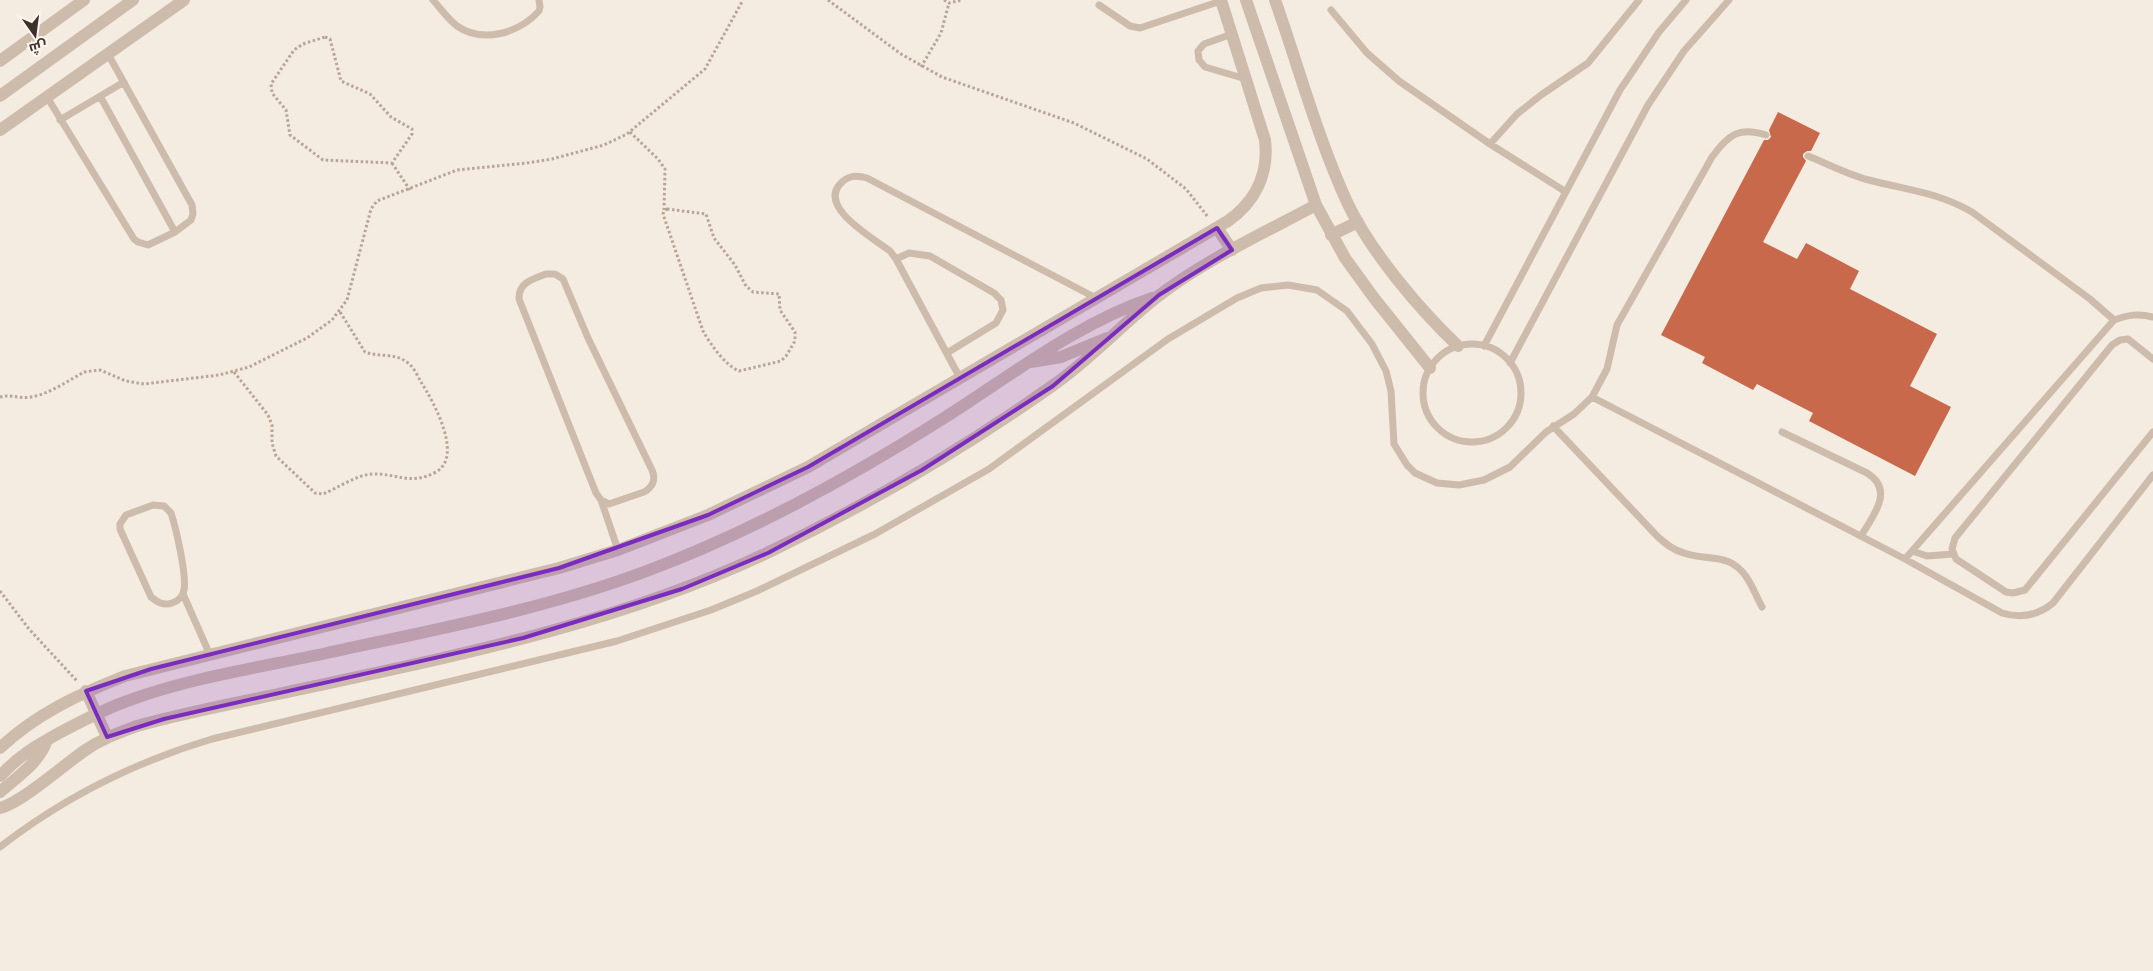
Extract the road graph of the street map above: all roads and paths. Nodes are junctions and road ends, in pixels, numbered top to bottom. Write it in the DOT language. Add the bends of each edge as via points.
graph roads {
  1 [pos="84,0"];
  2 [pos="133,0"];
  3 [pos="184,0"];
  4 [pos="433,0"];
  5 [pos="539,0"];
  6 [pos="743,0"];
  7 [pos="828,0"];
  8 [pos="944,0"];
  9 [pos="962,0"];
  10 [pos="1246,0"];
  11 [pos="1275,0"];
  12 [pos="1640,0"];
  13 [pos="1686,0"];
  14 [pos="1728,0"];
  15 [pos="1221,1"];
  16 [pos="949,3"];
  17 [pos="1099,5"];
  18 [pos="1331,10"];
  19 [pos="1232,34"];
  20 [pos="108,54"];
  21 [pos="0,61"];
  22 [pos="921,66"];
  23 [pos="1246,79"];
  24 [pos="124,82"];
  25 [pos="0,96"];
  26 [pos="100,96"];
  27 [pos="47,97"];
  28 [pos="60,120"];
  29 [pos="0,130"];
  30 [pos="630,132"];
  31 [pos="1766,135"];
  32 [pos="1490,144"];
  33 [pos="1808,156"];
  34 [pos="392,163"];
  35 [pos="410,190"];
  36 [pos="1566,192"];
  37 [pos="1316,205"];
  38 [pos="664,211"];
  39 [pos="1358,222"];
  40 [pos="1216,228"];
  41 [pos="175,232"];
  42 [pos="1331,235"];
  43 [pos="1232,250"];
  44 [pos="896,259"];
  45 [pos="1159,295"];
  46 [pos="1096,299"];
  47 [pos="340,312"];
  48 [pos="2153,317"];
  49 [pos="2114,320"];
  50 [pos="1112,336"];
  51 [pos="1458,346"];
  52 [pos="1484,346"];
  53 [pos="947,353"];
  54 [pos="2153,359"];
  55 [pos="1029,363"];
  56 [pos="1510,363"];
  57 [pos="1430,368"];
  58 [pos="234,372"];
  59 [pos="960,378"];
  60 [pos="1592,396"];
  61 [pos="0,397"];
  62 [pos="1553,426"];
  63 [pos="1782,432"];
  64 [pos="2153,432"];
  65 [pos="2153,475"];
  66 [pos="601,500"];
  67 [pos="1862,536"];
  68 [pos="618,550"];
  69 [pos="1912,550"];
  70 [pos="1953,554"];
  71 [pos="1905,559"];
  72 [pos="0,591"];
  73 [pos="183,594"];
  74 [pos="1762,607"];
  75 [pos="210,655"];
  76 [pos="86,691"];
  77 [pos="96,714"];
  78 [pos="107,737"];
  79 [pos="47,740"];
  80 [pos="0,748"];
  81 [pos="0,776"];
  82 [pos="0,792"];
  83 [pos="0,808"];
  84 [pos="0,847"];
  1 -- 21 [label="street"];
  2 -- 25 [label="street"];
  3 -- 20 [label="street"];
  4 -- 5 [label="lane" via="458,26 487,35 517,29 539,11"];
  6 -- 30 [label="path" via="705,69"];
  7 -- 22 [label="path"];
  8 -- 16 [label="path"];
  9 -- 16 [label="path"];
  10 -- 37 [label="street"];
  11 -- 39 [label="street" via="1325,145"];
  12 -- 32 [label="lane" via="1588,63 1518,114"];
  13 -- 36 [label="lane" via="1620,90"];
  14 -- 56 [label="lane" via="1684,51 1648,106"];
  15 -- 17 [label="lane" via="1140,28 1130,26"];
  15 -- 19 [label="street"];
  16 -- 22 [label="path" via="942,33"];
  18 -- 32 [label="lane" via="1382,67"];
  19 -- 23 [label="street"];
  19 -- 23 [label="lane" via="1204,44 1198,52 1198,60 1205,67"];
  20 -- 24 [label="lane"];
  20 -- 27 [label="street"];
  22 -- 40 [label="path" via="965,86 1074,124 1133,152 1161,168 1186,189"];
  23 -- 40 [label="street" via="1265,140 1266,165 1258,188 1246,206"];
  24 -- 26 [label="lane"];
  24 -- 41 [label="lane" via="192,204 191,220"];
  26 -- 28 [label="lane"];
  26 -- 41 [label="lane"];
  27 -- 28 [label="lane"];
  27 -- 29 [label="street"];
  28 -- 41 [label="lane" via="134,239 148,245"];
  30 -- 35 [label="path" via="604,146 552,159 457,170"];
  30 -- 38 [label="path" via="665,169"];
  31 -- 60 [label="lane" via="1752,130 1738,133 1724,141 1712,156 1617,325 1607,369"];
  32 -- 36 [label="lane"];
  33 -- 49 [label="lane" via="1868,180 1956,203 2083,293"];
  34 -- 34 [label="path" via="326,161 290,136 286,110 270,88 297,48 328,38 341,81 370,94 391,117 412,129 412,134"];
  34 -- 35 [label="path"];
  35 -- 47 [label="path" via="378,201 370,209 351,292"];
  36 -- 52 [label="lane"];
  37 -- 42 [label="street"];
  37 -- 43 [label="street"];
  38 -- 38 [label="path" via="703,331 710,342 739,371 780,361 796,335 780,310 779,294 753,292 746,286 714,238 706,214"];
  39 -- 42 [label="street"];
  39 -- 51 [label="street" via="1395,276"];
  40 -- 43 [label="street"];
  40 -- 46 [label="street"];
  42 -- 57 [label="street" via="1374,298"];
  43 -- 45 [label="street"];
  44 -- 46 [label="lane" via="839,210 836,192 848,178 867,178"];
  44 -- 53 [label="lane"];
  44 -- 53 [label="lane" via="909,253 930,256 1001,300 1004,310 996,323"];
  45 -- 50 [label="street"];
  45 -- 55 [label="street" via="1126,306"];
  46 -- 59 [label="street"];
  47 -- 58 [label="path" via="307,338"];
  47 -- 58 [label="path" via="364,352 400,358 410,364 442,423 447,456 439,470 413,479 367,475 323,494 315,493 276,456 268,415"];
  48 -- 49 [label="lane" via="2129,314"];
  49 -- 69 [label="lane"];
  50 -- 55 [label="street" via="1061,357"];
  50 -- 78 [label="street" via="1053,386 922,470 768,553 682,589 593,619 532,635 164,719"];
  51 -- 52 [label="lane"];
  51 -- 57 [label="lane" via="1442,354"];
  52 -- 56 [label="lane"];
  53 -- 59 [label="lane"];
  54 -- 70 [label="lane" via="2128,340 2112,345 1955,538"];
  55 -- 77 [label="street" via="850,476 756,525 651,570 508,614 192,682 132,699"];
  56 -- 57 [label="lane" via="1519,381 1517,411 1498,434 1474,442 1459,441 1441,432 1428,416 1423,397 1424,382"];
  58 -- 61 [label="path" via="144,384 92,370 38,396"];
  59 -- 68 [label="street" via="808,467 708,515"];
  60 -- 62 [label="lane" via="1574,414"];
  60 -- 67 [label="lane"];
  62 -- 74 [label="lane" via="1658,537 1671,548 1686,554 1710,556 1730,563 1747,578"];
  62 -- 84 [label="lane" via="1510,467 1484,480 1448,485 1426,478 1407,464 1394,444 1391,391 1386,371 1372,344 1346,311 1318,290 1288,285 1261,288 1237,298 1168,339 989,469 875,534 711,610 617,641 174,750 102,782"];
  63 -- 67 [label="lane" via="1867,473 1878,482 1882,496 1880,503"];
  64 -- 70 [label="lane" via="2025,590 2006,592"];
  65 -- 71 [label="lane" via="2053,604 2039,613 2022,617 2002,613"];
  66 -- 66 [label="lane" via="519,299 523,285 546,274 555,274 563,279 654,475 652,485 644,492 613,504"];
  66 -- 68 [label="lane"];
  67 -- 71 [label="lane"];
  68 -- 75 [label="street" via="549,571"];
  69 -- 70 [label="lane" via="1927,556"];
  69 -- 71 [label="lane"];
  72 -- 76 [label="path" via="29,629"];
  73 -- 73 [label="lane" via="168,604 151,597 120,529 126,515 153,505 168,509 173,519 185,582"];
  73 -- 75 [label="lane"];
  75 -- 76 [label="street" via="125,676"];
  76 -- 77 [label="street"];
  76 -- 80 [label="street" via="44,714"];
  77 -- 78 [label="street"];
  77 -- 79 [label="street"];
  78 -- 83 [label="street" via="16,801"];
  79 -- 81 [label="street" via="24,754"];
  79 -- 82 [label="street" via="32,763"];
}
